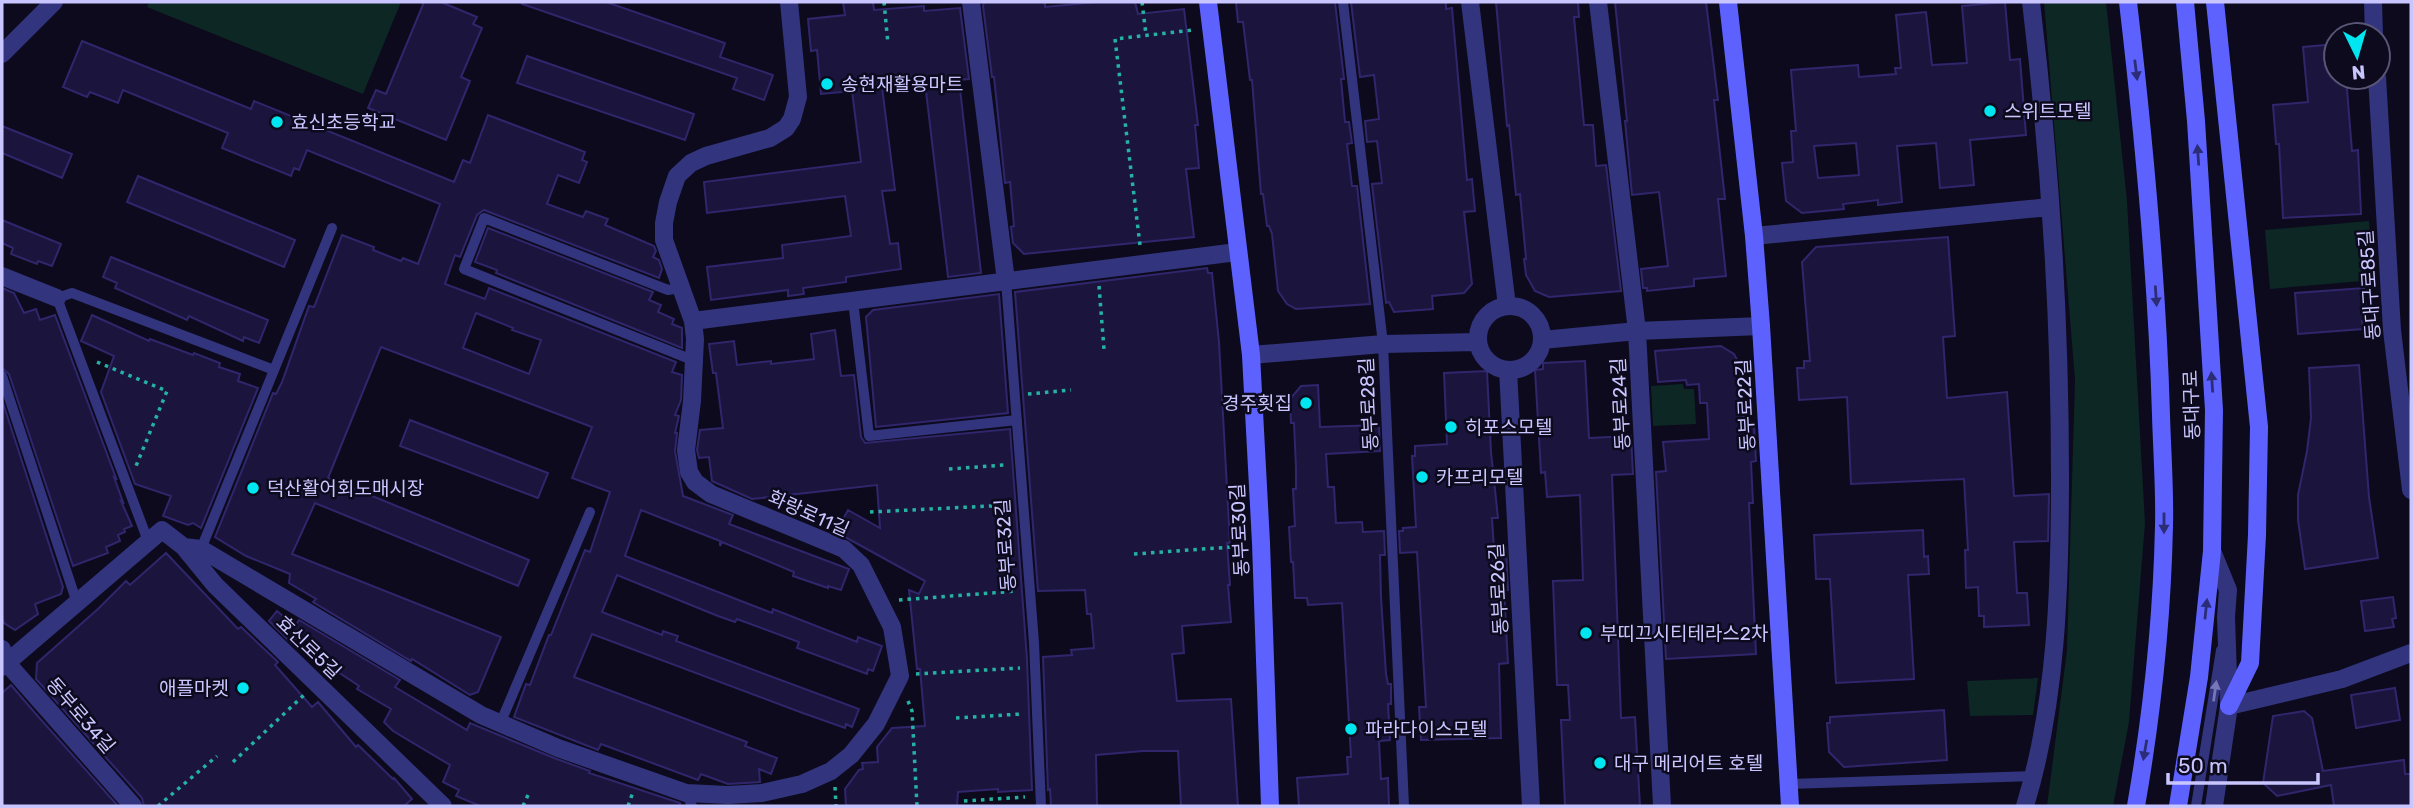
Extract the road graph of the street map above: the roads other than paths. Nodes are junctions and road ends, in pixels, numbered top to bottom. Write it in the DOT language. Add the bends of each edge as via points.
graph roads {
  1 [pos="54,2"];
  2 [pos="789,2"];
  3 [pos="971,2"];
  4 [pos="1208,2"];
  5 [pos="1343,2"];
  6 [pos="1470,2"];
  7 [pos="1598,2"];
  8 [pos="1728,2"];
  9 [pos="2031,2"];
  10 [pos="2128,2"];
  11 [pos="2185,2"];
  12 [pos="2215,2"];
  13 [pos="2373,2"];
  14 [pos="2374,21"];
  15 [pos="2,54"];
  16 [pos="2378,91"];
  17 [pos="2050,207"];
  18 [pos="332,228"];
  19 [pos="1754,236"];
  20 [pos="1237,252"];
  21 [pos="2,276"];
  22 [pos="1006,281"];
  23 [pos="680,288"];
  24 [pos="57,298"];
  25 [pos="853,301"];
  26 [pos="1507,306"];
  27 [pos="693,321"];
  28 [pos="1761,326"];
  29 [pos="1637,331"];
  30 [pos="1542,340"];
  31 [pos="1478,342"];
  32 [pos="1383,344"];
  33 [pos="1251,355"];
  34 [pos="695,361"];
  35 [pos="274,370"];
  36 [pos="1508,370"];
  37 [pos="2,376"];
  38 [pos="1017,420"];
  39 [pos="2411,490"];
  40 [pos="590,512"];
  41 [pos="148,541"];
  42 [pos="193,548"];
  43 [pos="2213,551"];
  44 [pos="77,603"];
  45 [pos="2226,617"];
  46 [pos="2411,653"];
  47 [pos="3,659"];
  48 [pos="2229,706"];
  49 [pos="500,724"];
  50 [pos="2035,776"];
  51 [pos="1789,784"];
  52 [pos="689,800"];
  53 [pos="1041,801"];
  54 [pos="133,806"];
  55 [pos="443,806"];
  56 [pos="1270,806"];
  57 [pos="1404,806"];
  58 [pos="1531,806"];
  59 [pos="1662,806"];
  60 [pos="1790,806"];
  61 [pos="2025,806"];
  62 [pos="2136,806"];
  63 [pos="2178,806"];
  64 [pos="2196,806"];
  65 [pos="2214,806"];
  1 -- 15 [label="street"];
  2 -- 23 [label="street, 화랑로11길" via="796,109 786,128 770,138 706,156 677,176 668,202 664,240"];
  3 -- 22 [label="street, 동부로32길"];
  4 -- 20 [label="main road, 동부로30길"];
  5 -- 32 [label="lane, 동부로28길"];
  6 -- 26 [label="street"];
  7 -- 29 [label="street, 동부로24길"];
  8 -- 19 [label="main road, 동부로22길"];
  9 -- 17 [label="street"];
  10 -- 62 [label="main road, 동대구로, one-way" via="2159,342 2164,524 2159,629"];
  43 -- 11 [label="main road, 동대구로, one-way" via="2214,410"];
  12 -- 48 [label="main road" via="2259,427 2250,663"];
  13 -- 14 [label="street"];
  16 -- 39 [label="street, 동대구로85길" via="2392,330"];
  17 -- 19 [label="street"];
  17 -- 50 [label="street" via="2060,399 2060,539 2051,673"];
  18 -- 35 [label="lane"];
  19 -- 28 [label="main road, 동부로22길"];
  20 -- 22 [label="street"];
  20 -- 33 [label="main road, 동부로30길"];
  21 -- 24 [label="street"];
  22 -- 25 [label="street"];
  22 -- 38 [label="lane, 동부로32길"];
  23 -- 27 [label="street, 화랑로11길"];
  23 -- 34 [label="lane" via="668,290 484,218 464,269"];
  24 -- 35 [label="lane" via="72,293"];
  24 -- 41 [label="lane"];
  25 -- 27 [label="street"];
  25 -- 38 [label="lane" via="869,436"];
  26 -- 30 [label="street" via="1531,314"];
  26 -- 31 [label="street" via="1487,316"];
  27 -- 34 [label="street, 화랑로11길"];
  28 -- 29 [label="street"];
  28 -- 51 [label="main road, 동부로22길"];
  29 -- 30 [label="street"];
  29 -- 59 [label="street, 동부로24길"];
  30 -- 36 [label="street" via="1535,358"];
  31 -- 32 [label="street"];
  31 -- 36 [label="street" via="1488,362"];
  32 -- 33 [label="street"];
  32 -- 57 [label="lane, 동부로28길"];
  33 -- 56 [label="main road, 동부로30길"];
  34 -- 52 [label="street, 화랑로11길" via="686,450 695,482 710,494 844,549 861,565 892,627 900,676 876,724 852,755 821,777 762,793"];
  35 -- 42 [label="lane"];
  36 -- 58 [label="street, 동부로26길"];
  37 -- 44 [label="lane"];
  38 -- 53 [label="lane, 동부로32길"];
  40 -- 49 [label="lane"];
  41 -- 42 [label="street, 효신로5길" via="162,530"];
  41 -- 44 [label="street"];
  42 -- 49 [label="street"];
  42 -- 55 [label="street, 효신로5길" via="215,585"];
  43 -- 45 [label="street" via="2228,590"];
  63 -- 43 [label="main road, 동대구로, one-way"];
  44 -- 47 [label="street"];
  45 -- 48 [label="street"];
  64 -- 45 [label="lane, one-way"];
  46 -- 48 [label="street" via="2342,679"];
  47 -- 54 [label="street, 동부로34길"];
  48 -- 65 [label="street"];
  49 -- 52 [label="street"];
  50 -- 51 [label="lane"];
  50 -- 61 [label="street"];
  51 -- 60 [label="main road, 동부로22길"];
}
